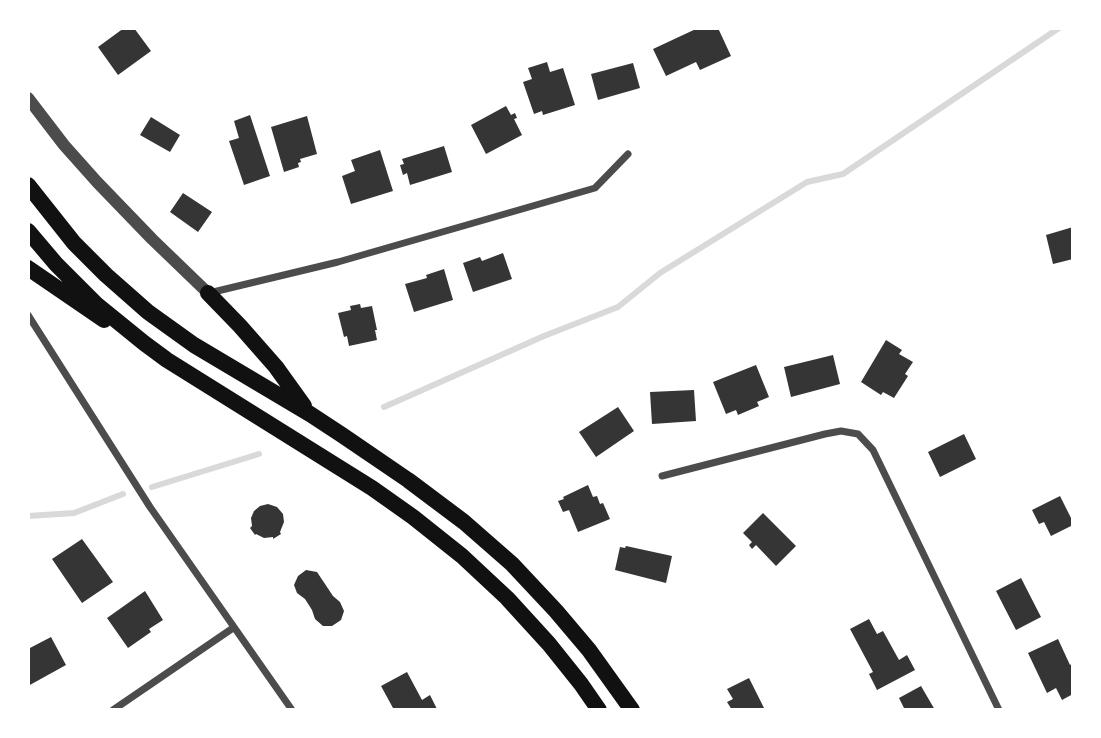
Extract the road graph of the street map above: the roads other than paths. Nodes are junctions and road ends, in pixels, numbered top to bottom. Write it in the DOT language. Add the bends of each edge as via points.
graph roads {
  1 [pos="28,98"];
  2 [pos="628,154"];
  3 [pos="28,186"];
  4 [pos="28,231"];
  5 [pos="28,268"];
  6 [pos="208,293"];
  7 [pos="28,315"];
  8 [pos="144,343"];
  9 [pos="310,414"];
  10 [pos="662,476"];
  11 [pos="233,628"];
  12 [pos="113,710"];
  13 [pos="292,710"];
  14 [pos="599,710"];
  15 [pos="632,710"];
  16 [pos="999,710"];
  1 -- 6 [label="street" via="97,182"];
  2 -- 6 [label="street" via="595,188 338,262"];
  3 -- 9 [label="highway" via="75,243 148,312"];
  4 -- 8 [label="highway" via="96,304"];
  5 -- 8 [label="highway"];
  6 -- 9 [label="highway" via="276,367"];
  7 -- 11 [label="street"];
  8 -- 14 [label="highway" via="372,488 452,548 541,635"];
  9 -- 15 [label="highway" via="418,487 512,565 589,650"];
  10 -- 16 [label="street" via="825,434 858,434 873,450"];
  11 -- 12 [label="street"];
  11 -- 13 [label="street"];
}
